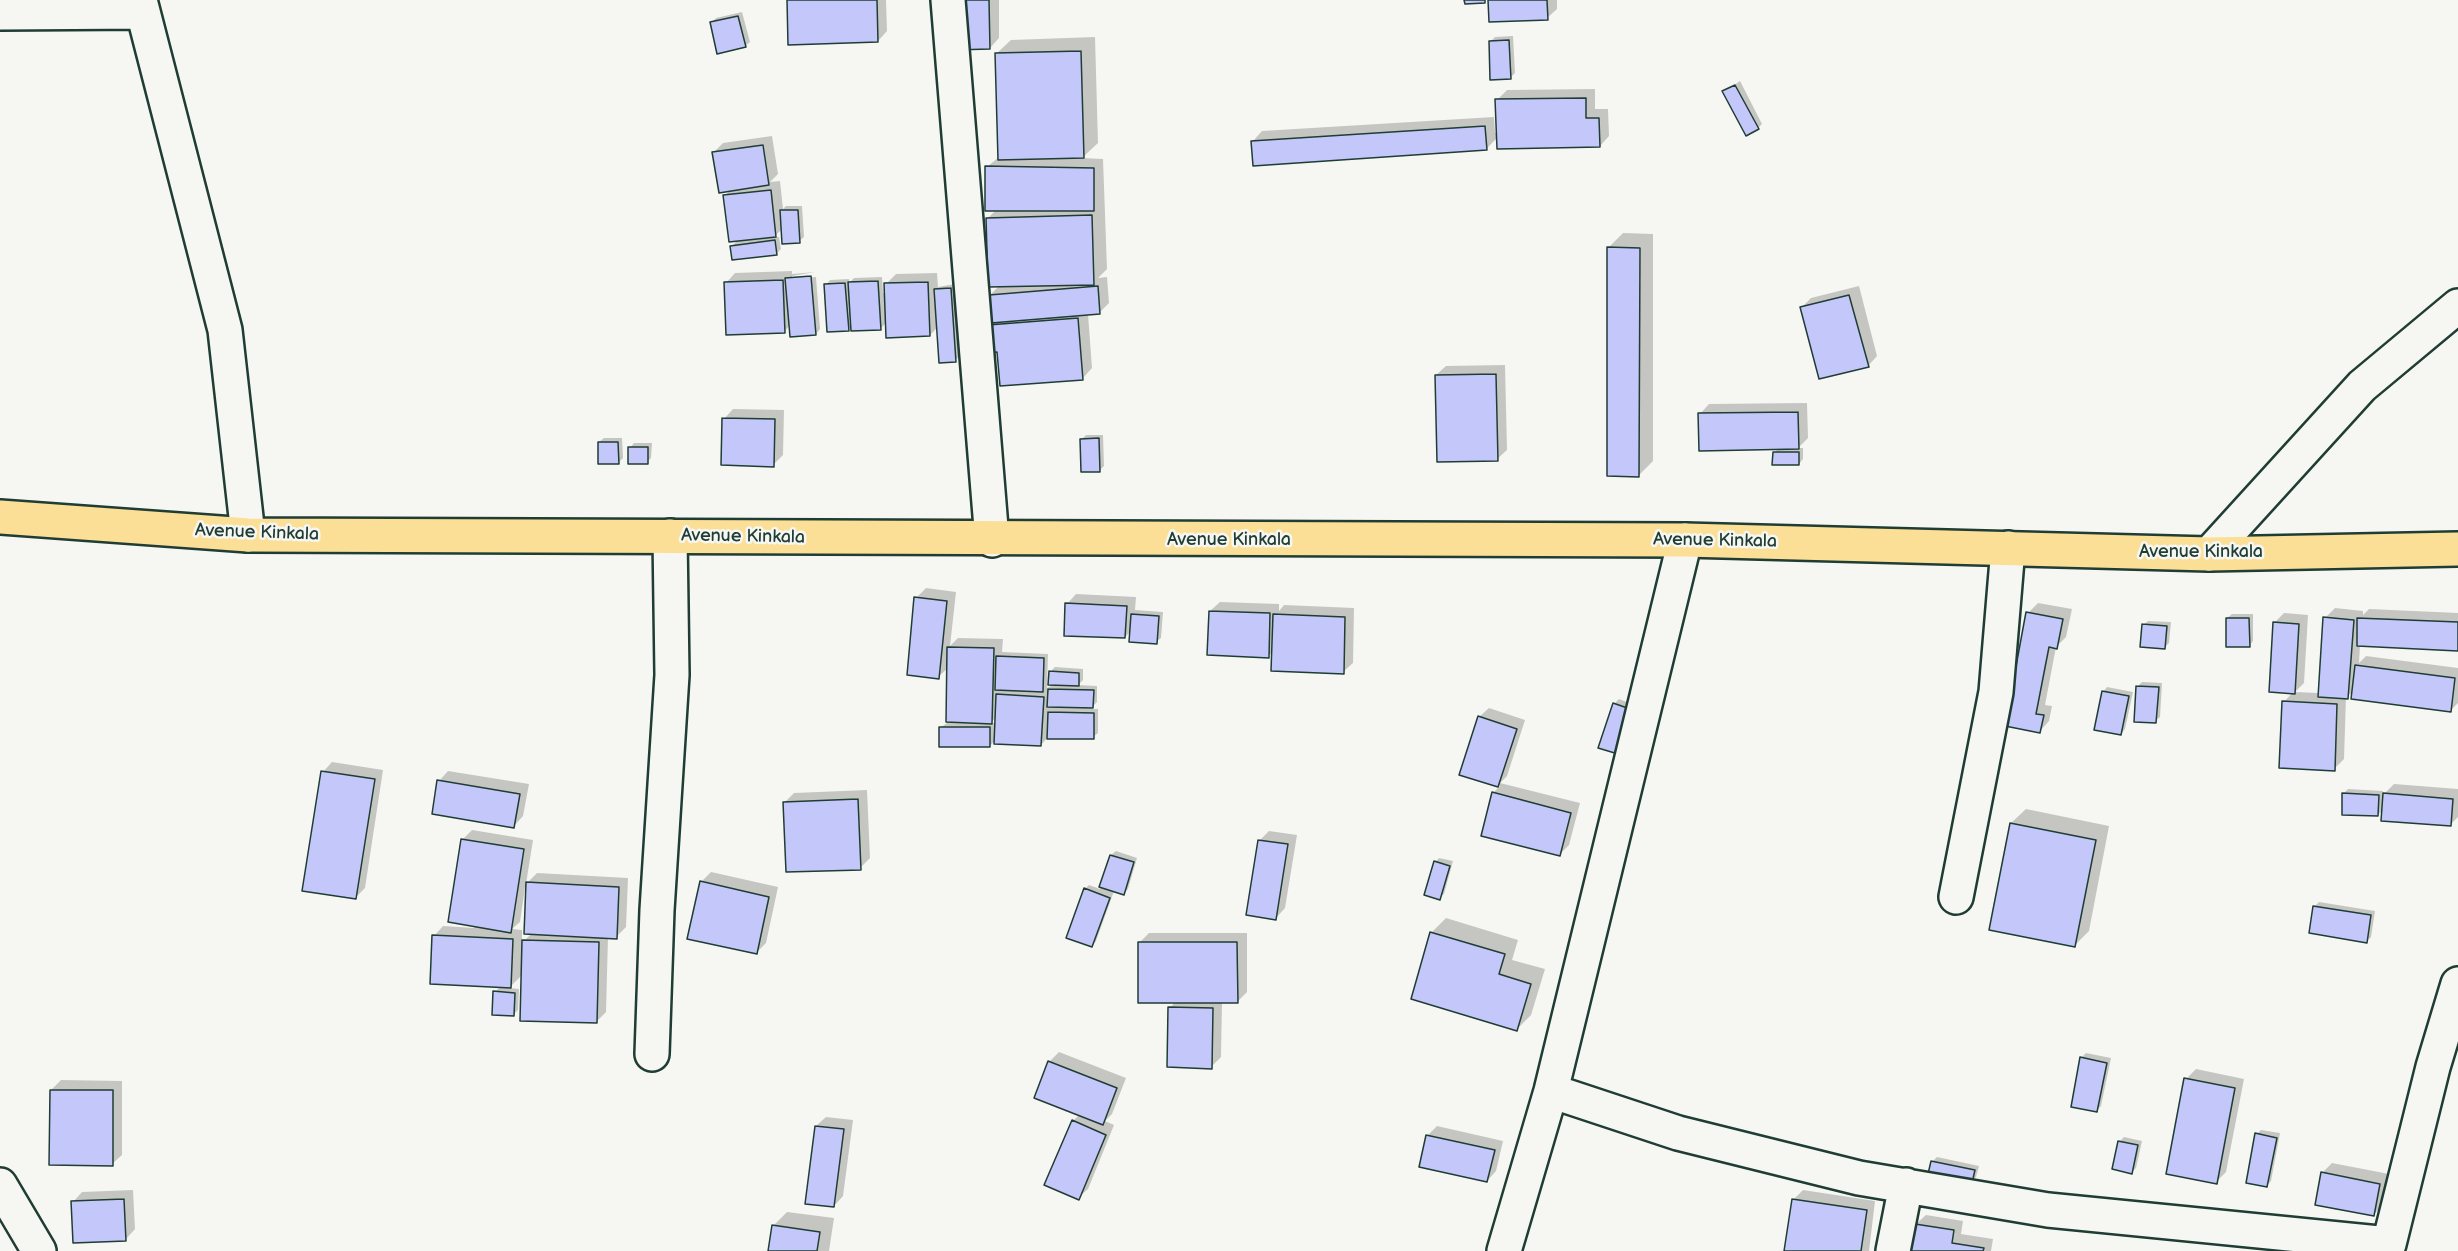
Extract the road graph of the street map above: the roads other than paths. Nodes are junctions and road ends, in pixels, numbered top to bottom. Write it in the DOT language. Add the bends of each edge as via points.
graph roads {
  1 [pos="948,0"];
  2 [pos="141,6"];
  3 [pos="0,13"];
  4 [pos="2458,306"];
  5 [pos="0,517"];
  6 [pos="248,535"];
  7 [pos="670,536"];
  8 [pos="992,540"];
  9 [pos="1685,540"];
  10 [pos="2008,548"];
  11 [pos="2458,549"];
  12 [pos="2209,554"];
  13 [pos="1956,897"];
  14 [pos="2458,984"];
  15 [pos="652,1054"];
  16 [pos="1551,1091"];
  17 [pos="0,1185"];
  18 [pos="1906,1185"];
  19 [pos="2396,1248"];
  20 [pos="38,1250"];
  21 [pos="1504,1251"];
  22 [pos="1893,1251"];
  1 -- 8 [label="street"];
  2 -- 3 [label="street"];
  2 -- 6 [label="street" via="225,330"];
  4 -- 12 [label="street" via="2362,386"];
  5 -- 6 [label="main road, Avenue Kinkala"];
  6 -- 7 [label="main road, Avenue Kinkala"];
  7 -- 8 [label="main road, Avenue Kinkala"];
  7 -- 15 [label="street" via="672,675"];
  8 -- 9 [label="main road, Avenue Kinkala"];
  9 -- 10 [label="main road, Avenue Kinkala"];
  9 -- 16 [label="street"];
  10 -- 12 [label="main road, Avenue Kinkala"];
  10 -- 13 [label="street" via="1996,692"];
  11 -- 12 [label="main road, Avenue Kinkala"];
  14 -- 19 [label="street" via="2433,1067"];
  16 -- 18 [label="street" via="1678,1133 1859,1178"];
  16 -- 21 [label="street"];
  17 -- 20 [label="street"];
  18 -- 19 [label="street" via="2048,1210"];
  18 -- 22 [label="street"];
}
